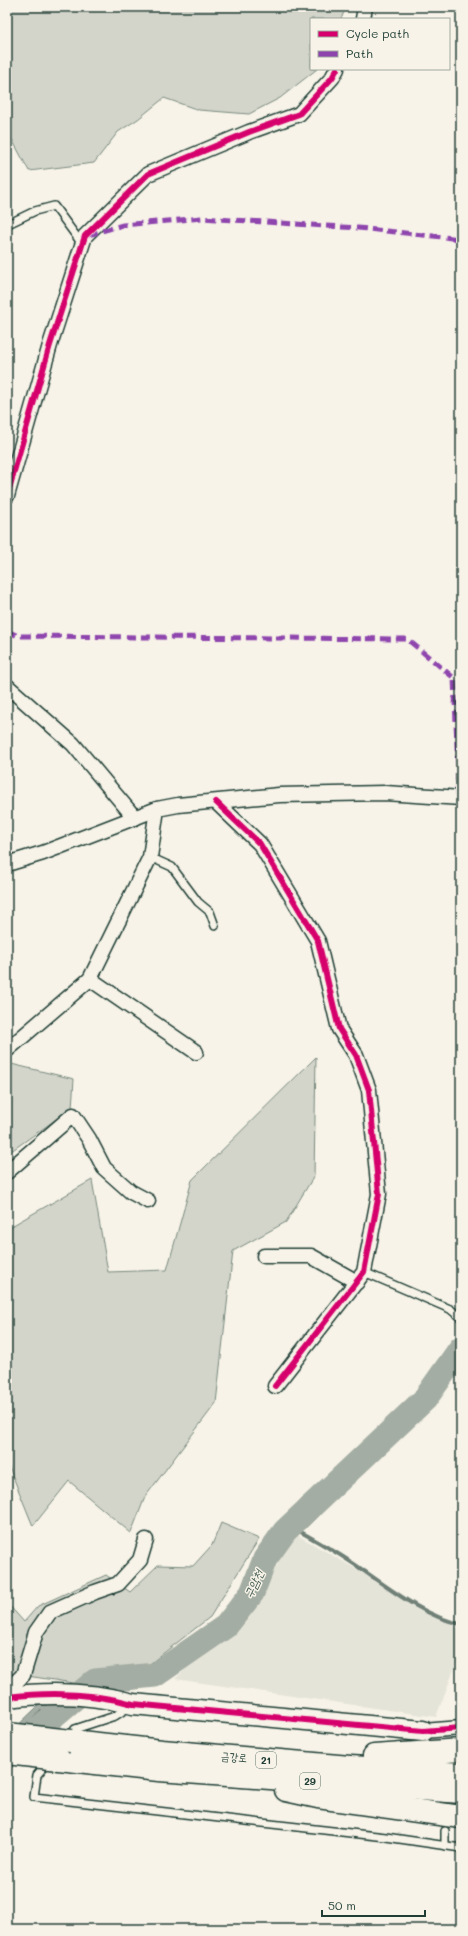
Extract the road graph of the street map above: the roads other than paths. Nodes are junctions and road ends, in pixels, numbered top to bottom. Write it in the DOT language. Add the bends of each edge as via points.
graph roads {
  1 [pos="365,7"];
  2 [pos="363,18"];
  3 [pos="336,70"];
  4 [pos="8,224"];
  5 [pos="82,244"];
  6 [pos="7,496"];
  7 [pos="7,686"];
  8 [pos="459,798"];
  9 [pos="216,802"];
  10 [pos="157,809"];
  11 [pos="135,818"];
  12 [pos="150,857"];
  13 [pos="7,864"];
  14 [pos="214,926"];
  15 [pos="90,979"];
  16 [pos="7,1050"];
  17 [pos="196,1052"];
  18 [pos="7,1172"];
  19 [pos="148,1201"];
  20 [pos="264,1256"];
  21 [pos="361,1277"];
  22 [pos="459,1317"];
  23 [pos="275,1386"];
  24 [pos="146,1540"];
  25 [pos="7,1691"];
  26 [pos="7,1697"];
  27 [pos="133,1704"];
  28 [pos="461,1728"];
  29 [pos="7,1734"];
  30 [pos="424,1740"];
  31 [pos="62,1749"];
  32 [pos="461,1750"];
  33 [pos="7,1753"];
  34 [pos="160,1760"];
  35 [pos="461,1774"];
  36 [pos="461,1792"];
  37 [pos="461,1816"];
  38 [pos="445,1831"];
  39 [pos="445,1846"];
  40 [pos="461,1848"];
  1 -- 2 [label="street"];
  3 -- 5 [label="street" via="299,114 148,174 85,236"];
  4 -- 5 [label="lane" via="35,211 54,206"];
  5 -- 6 [label="street"];
  7 -- 11 [label="street" via="73,744"];
  8 -- 9 [label="street" via="377,793 279,795"];
  9 -- 10 [label="street" via="178,804"];
  9 -- 21 [label="street" via="260,844 318,941 339,1028 356,1055 370,1090 379,1194"];
  10 -- 11 [label="street"];
  10 -- 12 [label="street"];
  11 -- 13 [label="street"];
  12 -- 14 [label="lane" via="172,867 198,902 210,912"];
  12 -- 15 [label="street"];
  15 -- 16 [label="street"];
  15 -- 17 [label="street"];
  18 -- 19 [label="street" via="72,1115 89,1139 104,1168 131,1192"];
  20 -- 21 [label="street" via="311,1256"];
  21 -- 22 [label="lane" via="450,1309"];
  21 -- 23 [label="street"];
  24 -- 25 [label="street" via="140,1560 118,1584 50,1612 36,1632 23,1675"];
  26 -- 27 [label="street" via="36,1693 112,1699"];
  27 -- 30 [label="street"];
  27 -- 31 [label="lane" via="116,1716 75,1728"];
  28 -- 30 [label="street"];
  29 -- 31 [label="highway, 금강로 / 21, bridge"];
  31 -- 33 [label="highway, 금강로 / 21, bridge"];
  31 -- 34 [label="highway, 금강로 / 21"];
  31 -- 39 [label="lane" via="37,1775 34,1797"];
  32 -- 34 [label="highway" via="395,1756 312,1759"];
  34 -- 35 [label="highway, 금강로 / 21"];
  34 -- 36 [label="highway, 금강로 / 29"];
  34 -- 37 [label="highway" via="318,1798"];
  38 -- 39 [label="lane"];
  39 -- 40 [label="lane"];
}
